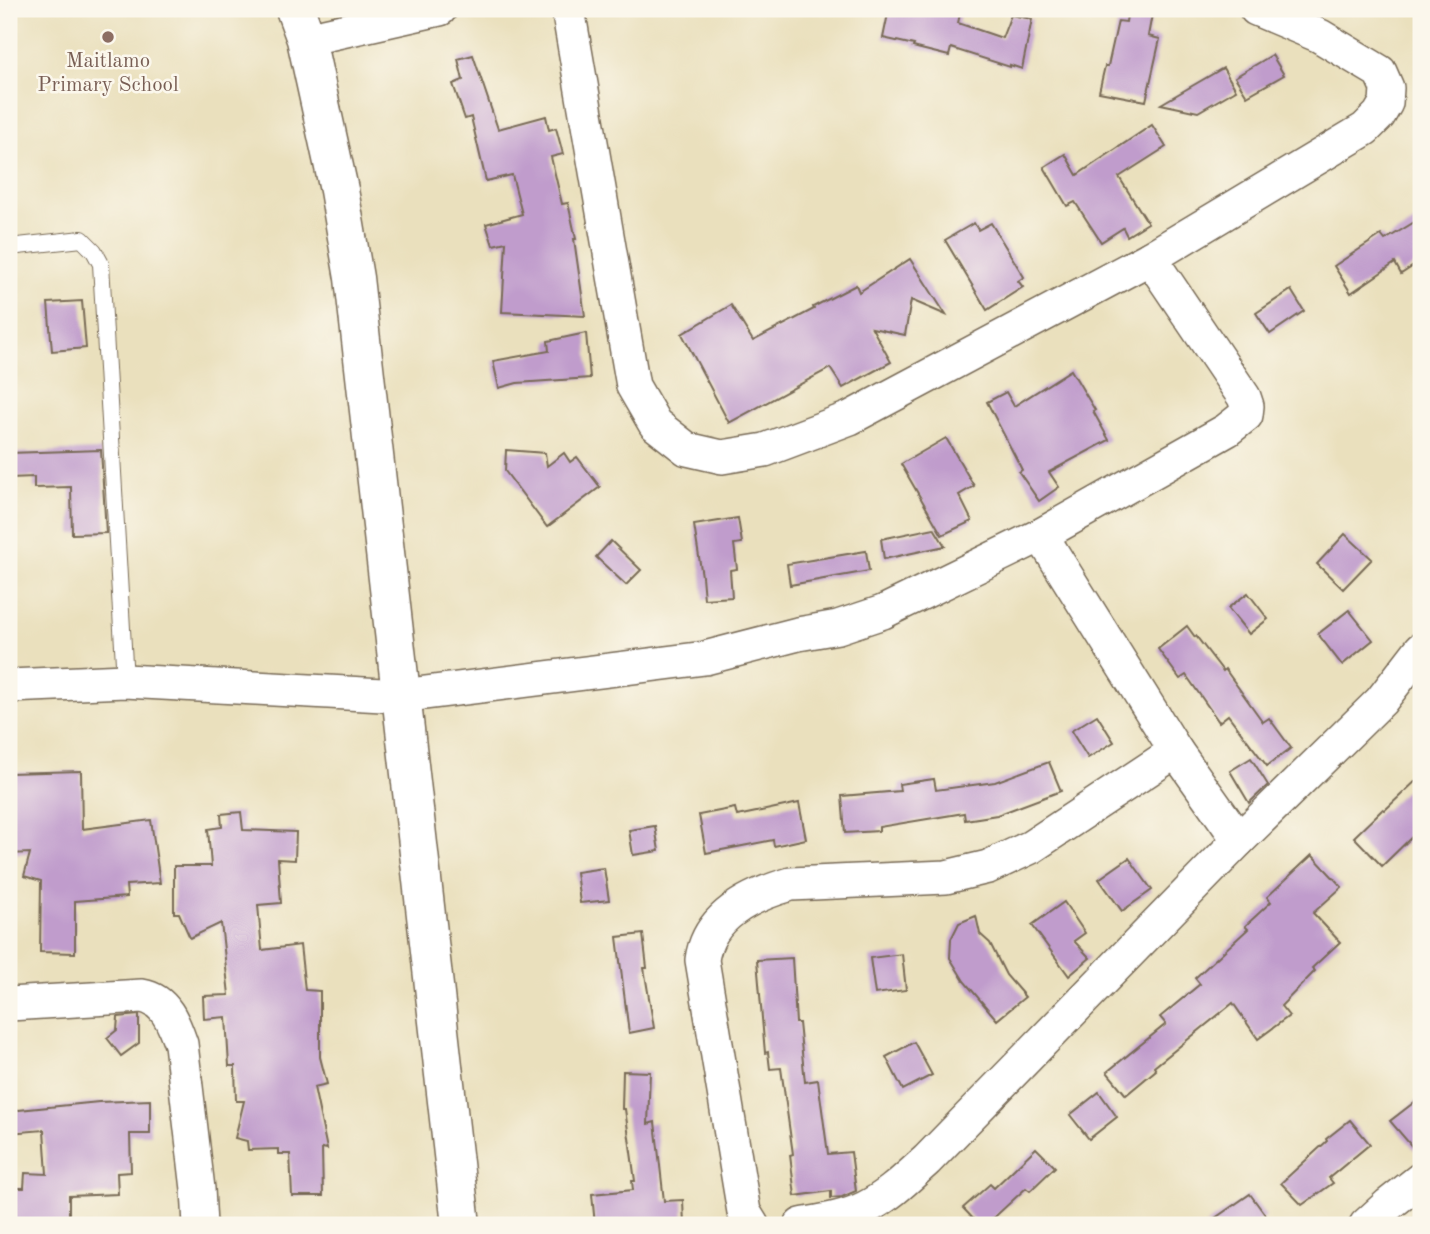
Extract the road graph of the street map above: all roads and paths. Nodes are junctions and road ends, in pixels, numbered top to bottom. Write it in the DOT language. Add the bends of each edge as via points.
graph roads {
  1 [pos="440,9"];
  2 [pos="568,9"];
  3 [pos="1256,9"];
  4 [pos="301,24"];
  5 [pos="9,247"];
  6 [pos="1150,258"];
  7 [pos="1041,535"];
  8 [pos="1421,649"];
  9 [pos="125,681"];
  10 [pos="9,686"];
  11 [pos="401,696"];
  12 [pos="1176,751"];
  13 [pos="1239,841"];
  14 [pos="9,1004"];
  15 [pos="1421,1178"];
  16 [pos="200,1225"];
  17 [pos="461,1225"];
  18 [pos="752,1225"];
  19 [pos="801,1225"];
  20 [pos="1366,1225"];
  1 -- 4 [label="street"];
  2 -- 6 [label="street" via="633,386 655,424 687,449 722,457 765,450 849,418"];
  3 -- 6 [label="street" via="1320,36 1380,72 1387,88 1385,103 1366,130"];
  4 -- 11 [label="street" via="354,278"];
  5 -- 9 [label="lane" via="82,239 101,264"];
  6 -- 7 [label="street" via="1244,397 1248,410 1227,430"];
  7 -- 11 [label="street" via="883,612 838,627 705,658"];
  7 -- 12 [label="street"];
  8 -- 13 [label="street" via="1381,701"];
  9 -- 10 [label="street"];
  9 -- 11 [label="street"];
  11 -- 17 [label="street"];
  12 -- 13 [label="street"];
  12 -- 18 [label="street" via="1031,847 988,867 946,877 791,884 750,899 717,925 702,960 744,1212"];
  13 -- 19 [label="street" via="927,1160 866,1208"];
  14 -- 16 [label="street" via="142,996 164,1008 181,1044"];
  15 -- 20 [label="street"];
}
